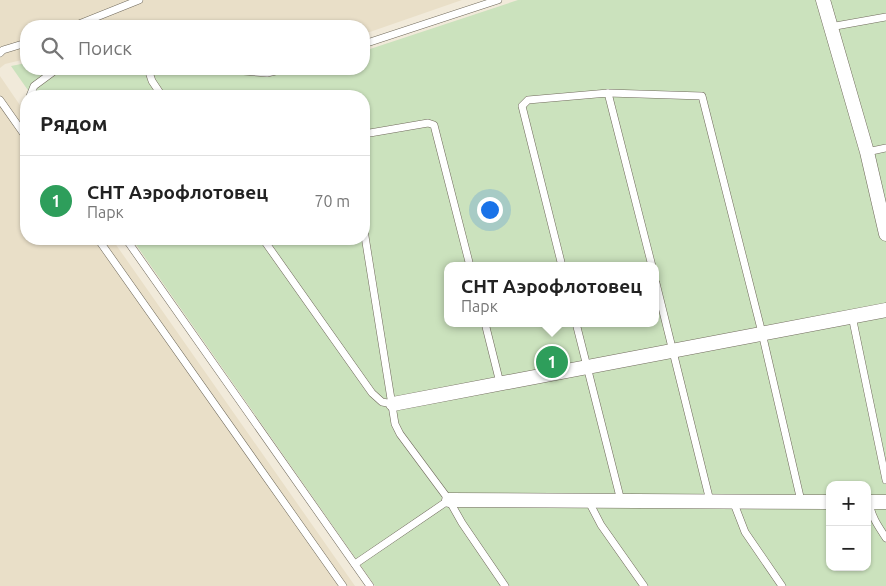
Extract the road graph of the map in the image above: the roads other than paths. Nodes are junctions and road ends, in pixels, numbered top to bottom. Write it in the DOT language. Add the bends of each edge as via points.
graph roads {
  1 [pos="139,0"];
  2 [pos="498,0"];
  3 [pos="823,0"];
  4 [pos="886,17"];
  5 [pos="89,20"];
  6 [pos="830,27"];
  7 [pos="370,42"];
  8 [pos="20,44"];
  9 [pos="0,53"];
  10 [pos="48,75"];
  11 [pos="150,75"];
  12 [pos="32,90"];
  13 [pos="158,90"];
  14 [pos="608,93"];
  15 [pos="0,100"];
  16 [pos="20,128"];
  17 [pos="370,133"];
  18 [pos="886,148"];
  19 [pos="868,152"];
  20 [pos="886,234"];
  21 [pos="102,245"];
  22 [pos="130,245"];
  23 [pos="267,245"];
  24 [pos="366,245"];
  25 [pos="469,262"];
  26 [pos="561,262"];
  27 [pos="651,262"];
  28 [pos="659,294"];
  29 [pos="886,310"];
  30 [pos="852,316"];
  31 [pos="486,327"];
  32 [pos="577,327"];
  33 [pos="762,334"];
  34 [pos="673,350"];
  35 [pos="586,367"];
  36 [pos="500,383"];
  37 [pos="393,404"];
  38 [pos="886,480"];
  39 [pos="449,500"];
  40 [pos="588,500"];
  41 [pos="621,500"];
  42 [pos="710,501"];
  43 [pos="733,501"];
  44 [pos="801,501"];
  45 [pos="826,502"];
  46 [pos="871,502"];
  47 [pos="886,502"];
  48 [pos="871,513"];
  49 [pos="886,538"];
  50 [pos="355,564"];
  51 [pos="343,586"];
  52 [pos="370,586"];
  53 [pos="505,586"];
  54 [pos="644,586"];
  55 [pos="782,586"];
  1 -- 5 [label="lane"];
  2 -- 7 [label="lane"];
  3 -- 6 [label="street"];
  4 -- 6 [label="lane"];
  6 -- 19 [label="street"];
  8 -- 9 [label="lane"];
  10 -- 12 [label="lane"];
  11 -- 13 [label="lane"];
  14 -- 26 [label="lane" via="528,100 522,106"];
  14 -- 27 [label="lane"];
  14 -- 33 [label="lane" via="702,96"];
  15 -- 16 [label="lane"];
  17 -- 25 [label="lane" via="428,123 434,125"];
  18 -- 19 [label="lane"];
  19 -- 20 [label="street"];
  21 -- 51 [label="lane"];
  22 -- 50 [label="lane"];
  23 -- 37 [label="lane" via="372,393 382,402"];
  24 -- 37 [label="lane"];
  28 -- 34 [label="lane"];
  29 -- 30 [label="street"];
  30 -- 33 [label="street"];
  30 -- 38 [label="lane"];
  31 -- 36 [label="lane"];
  32 -- 35 [label="lane"];
  33 -- 34 [label="street"];
  33 -- 44 [label="lane"];
  34 -- 35 [label="street"];
  34 -- 42 [label="lane"];
  35 -- 36 [label="street"];
  35 -- 41 [label="lane"];
  36 -- 37 [label="street"];
  37 -- 39 [label="lane" via="395,424 400,434"];
  39 -- 40 [label="street"];
  39 -- 50 [label="lane"];
  39 -- 53 [label="lane"];
  40 -- 41 [label="street"];
  40 -- 54 [label="lane" via="601,525"];
  41 -- 42 [label="street"];
  42 -- 43 [label="street"];
  43 -- 44 [label="street"];
  43 -- 55 [label="lane" via="745,532"];
  44 -- 45 [label="street"];
  46 -- 47 [label="street"];
  48 -- 49 [label="lane"];
  50 -- 52 [label="lane"];
}
